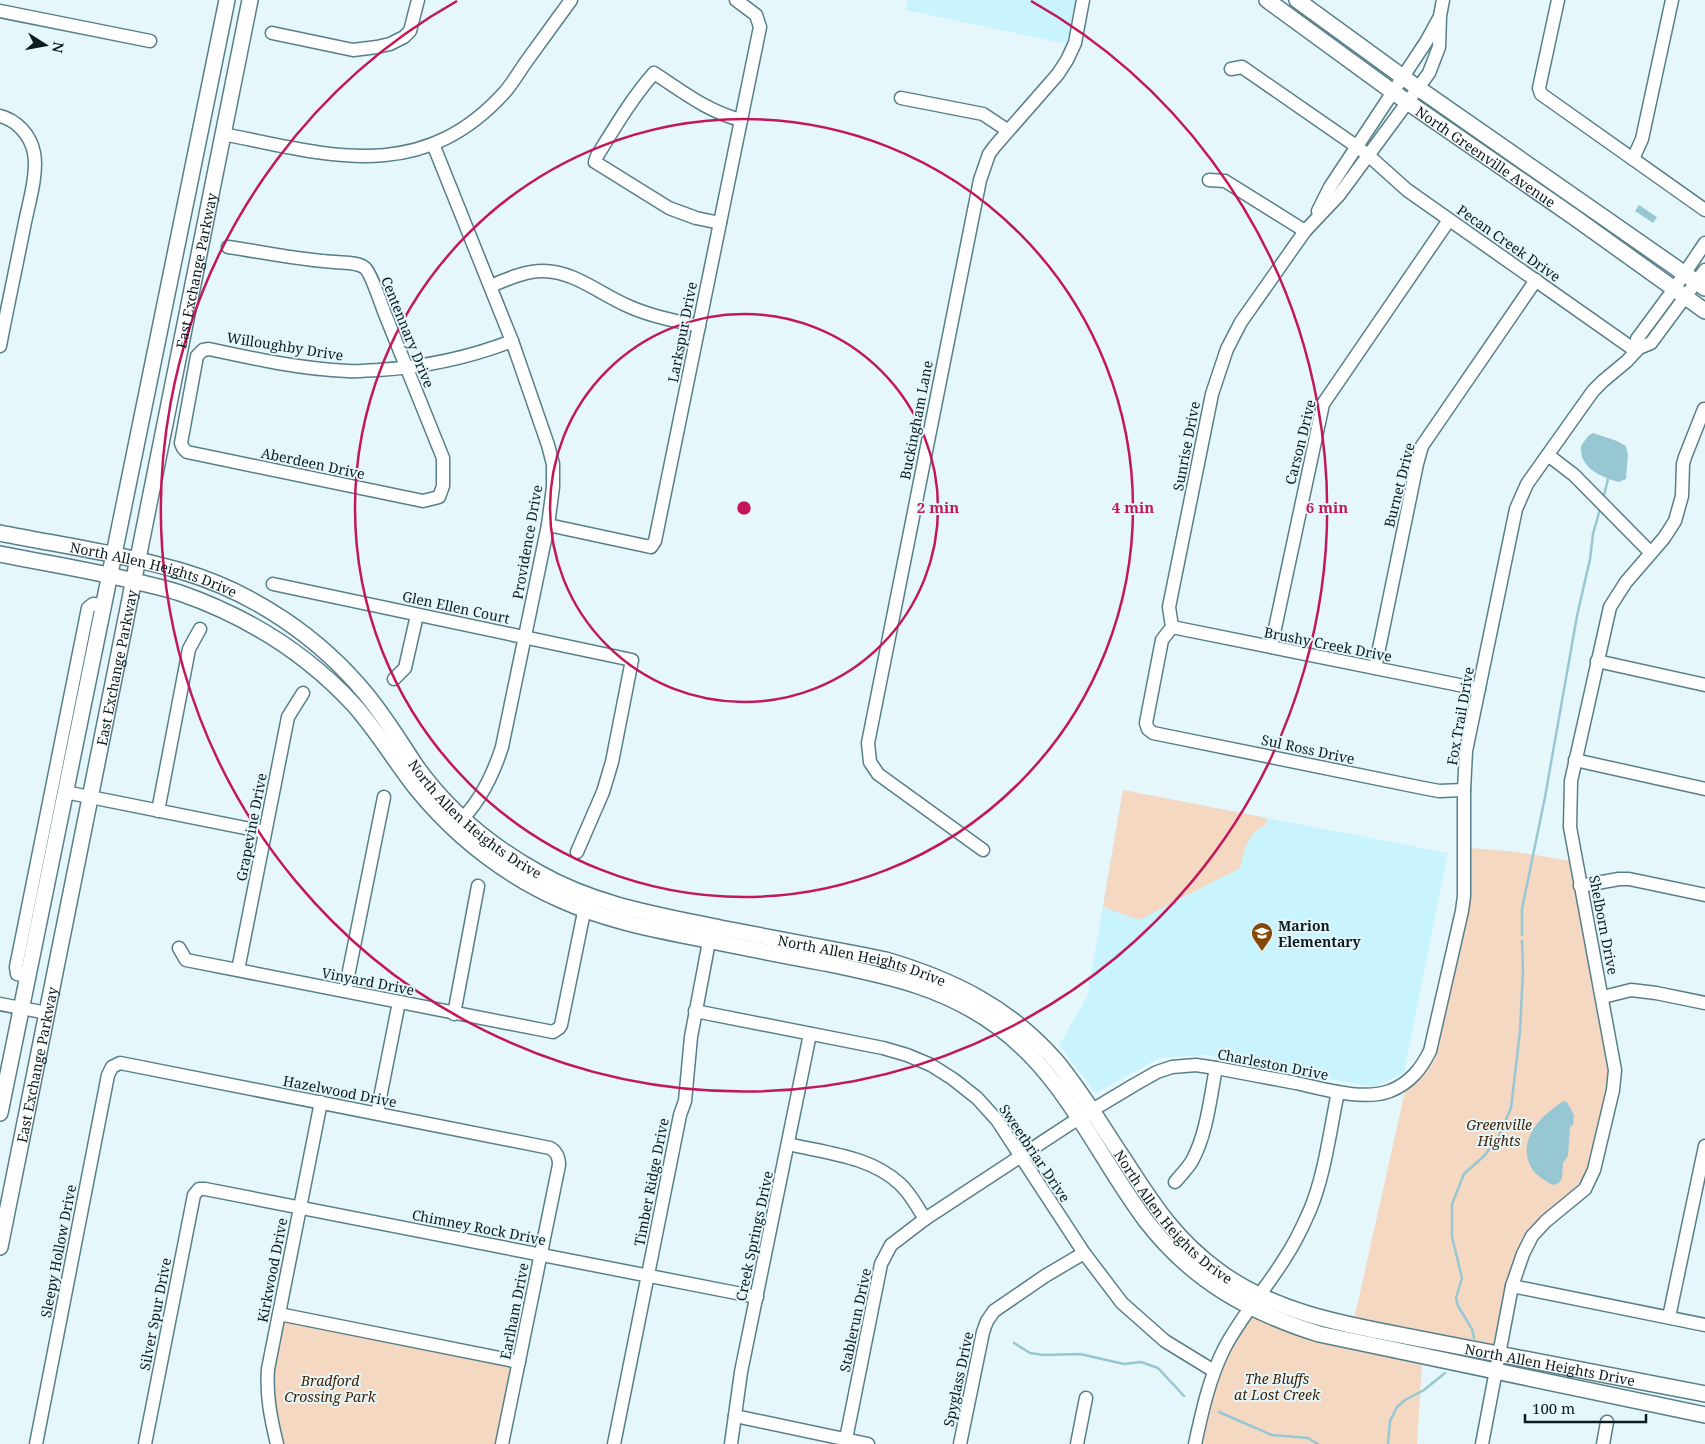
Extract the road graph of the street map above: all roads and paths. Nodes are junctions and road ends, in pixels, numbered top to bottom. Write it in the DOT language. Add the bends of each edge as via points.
graph roads {
  1 [pos="226,0"];
  2 [pos="250,0"];
  3 [pos="418,0"];
  4 [pos="571,0"];
  5 [pos="736,0"];
  6 [pos="1083,0"];
  7 [pos="1267,0"];
  8 [pos="1297,0"];
  9 [pos="1443,0"];
  10 [pos="1558,0"];
  11 [pos="1672,0"];
  12 [pos="1286,6"];
  13 [pos="0,11"];
  14 [pos="1440,16"];
  15 [pos="272,33"];
  16 [pos="150,41"];
  17 [pos="1231,69"];
  18 [pos="1402,77"];
  19 [pos="1418,88"];
  20 [pos="1393,92"];
  21 [pos="901,98"];
  22 [pos="1407,102"];
  23 [pos="0,116"];
  24 [pos="741,120"];
  25 [pos="200,130"];
  26 [pos="1007,130"];
  27 [pos="223,134"];
  28 [pos="433,144"];
  29 [pos="1356,146"];
  30 [pos="1368,155"];
  31 [pos="1633,159"];
  32 [pos="1208,180"];
  33 [pos="1705,210"];
  34 [pos="1449,220"];
  35 [pos="1314,221"];
  36 [pos="720,223"];
  37 [pos="1305,231"];
  38 [pos="1705,244"];
  39 [pos="228,247"];
  40 [pos="1698,278"];
  41 [pos="1536,280"];
  42 [pos="491,286"];
  43 [pos="1680,294"];
  44 [pos="1705,312"];
  45 [pos="699,326"];
  46 [pos="512,341"];
  47 [pos="157,342"];
  48 [pos="0,346"];
  49 [pos="180,347"];
  50 [pos="1638,349"];
  51 [pos="406,368"];
  52 [pos="148,386"];
  53 [pos="172,390"];
  54 [pos="1704,409"];
  55 [pos="182,448"];
  56 [pos="1548,455"];
  57 [pos="439,497"];
  58 [pos="548,525"];
  59 [pos="0,533"];
  60 [pos="1651,553"];
  61 [pos="0,554"];
  62 [pos="114,556"];
  63 [pos="138,561"];
  64 [pos="110,575"];
  65 [pos="134,581"];
  66 [pos="273,584"];
  67 [pos="104,605"];
  68 [pos="417,615"];
  69 [pos="1172,627"];
  70 [pos="200,629"];
  71 [pos="525,638"];
  72 [pos="1271,647"];
  73 [pos="1597,661"];
  74 [pos="1375,668"];
  75 [pos="394,679"];
  76 [pos="1705,685"];
  77 [pos="1479,690"];
  78 [pos="303,693"];
  79 [pos="1575,760"];
  80 [pos="1464,790"];
  81 [pos="1705,790"];
  82 [pos="66,792"];
  83 [pos="384,797"];
  84 [pos="90,798"];
  85 [pos="158,811"];
  86 [pos="458,823"];
  87 [pos="265,832"];
  88 [pos="983,850"];
  89 [pos="577,852"];
  90 [pos="478,886"];
  91 [pos="1580,886"];
  92 [pos="1705,895"];
  93 [pos="586,904"];
  94 [pos="711,934"];
  95 [pos="179,948"];
  96 [pos="238,970"];
  97 [pos="27,976"];
  98 [pos="345,991"];
  99 [pos="1603,996"];
  100 [pos="399,1002"];
  101 [pos="1705,1003"];
  102 [pos="0,1004"];
  103 [pos="21,1008"];
  104 [pos="695,1011"];
  105 [pos="47,1013"];
  106 [pos="454,1014"];
  107 [pos="810,1034"];
  108 [pos="114,1066"];
  109 [pos="1216,1068"];
  110 [pos="1338,1092"];
  111 [pos="321,1102"];
  112 [pos="0,1113"];
  113 [pos="377,1114"];
  114 [pos="1086,1114"];
  115 [pos="788,1144"];
  116 [pos="1705,1146"];
  117 [pos="558,1154"];
  118 [pos="1022,1157"];
  119 [pos="1175,1182"];
  120 [pos="197,1191"];
  121 [pos="4,1206"];
  122 [pos="300,1208"];
  123 [pos="925,1219"];
  124 [pos="0,1248"];
  125 [pos="1084,1253"];
  126 [pos="541,1255"];
  127 [pos="648,1276"];
  128 [pos="1512,1286"];
  129 [pos="756,1297"];
  130 [pos="1254,1301"];
  131 [pos="279,1314"];
  132 [pos="1670,1318"];
  133 [pos="1705,1325"];
  134 [pos="1498,1355"];
  135 [pos="519,1362"];
  136 [pos="1214,1371"];
  137 [pos="1495,1372"];
  138 [pos="1705,1394"];
  139 [pos="1086,1398"];
  140 [pos="1705,1415"];
  141 [pos="735,1416"];
  142 [pos="1607,1422"];
  143 [pos="846,1439"];
  144 [pos="36,1444"];
  145 [pos="145,1444"];
  146 [pos="277,1444"];
  147 [pos="502,1444"];
  148 [pos="614,1444"];
  149 [pos="731,1444"];
  150 [pos="868,1444"];
  151 [pos="960,1444"];
  152 [pos="1077,1444"];
  153 [pos="1195,1444"];
  154 [pos="1482,1444"];
  155 [pos="1603,1444"];
  1 -- 25 [label="main road, East Exchange Parkway"];
  2 -- 27 [label="main road, East Exchange Parkway"];
  3 -- 15 [label="street" via="410,31 390,44 377,47 353,50"];
  4 -- 28 [label="street" via="500,97 473,122"];
  5 -- 24 [label="street, Larkspur Drive" via="752,11 760,28"];
  6 -- 26 [label="street, Buckingham Lane" via="1068,60"];
  7 -- 12 [label="main road, North Greenville Avenue"];
  8 -- 18 [label="main road, North Greenville Avenue"];
  9 -- 14 [label="street, Sunrise Drive"];
  10 -- 31 [label="street" via="1539,91"];
  11 -- 31 [label="street" via="1642,139"];
  12 -- 20 [label="main road, North Greenville Avenue"];
  13 -- 16 [label="street"];
  14 -- 18 [label="street, Sunrise Drive"];
  14 -- 19 [label="street, Sunrise Drive" via="1439,46 1429,74"];
  17 -- 29 [label="street, Pecan Creek Drive" via="1242,67"];
  18 -- 19 [label="main road, North Greenville Avenue"];
  18 -- 20 [label="street, Sunrise Drive"];
  19 -- 22 [label="street, Sunrise Drive"];
  19 -- 40 [label="main road, North Greenville Avenue"];
  20 -- 22 [label="main road, North Greenville Avenue"];
  20 -- 29 [label="street, Sunrise Drive"];
  21 -- 26 [label="street" via="983,114"];
  22 -- 30 [label="street, Sunrise Drive"];
  22 -- 43 [label="main road, North Greenville Avenue" via="1574,216"];
  23 -- 48 [label="street" via="21,128 30,139 35,154 33,185"];
  24 -- 36 [label="street, Larkspur Drive"];
  24 -- 36 [label="street" via="699,104 654,73 622,116 595,162 669,208"];
  25 -- 27 [label="main road"];
  25 -- 47 [label="main road, East Exchange Parkway"];
  26 -- 88 [label="street, Buckingham Lane" via="989,154 978,187 868,743 870,762 878,774"];
  27 -- 28 [label="street" via="358,157 396,154"];
  27 -- 49 [label="main road, East Exchange Parkway"];
  28 -- 42 [label="street, Providence Drive"];
  29 -- 30 [label="street, Pecan Creek Drive"];
  29 -- 35 [label="street, Sunrise Drive" via="1330,187"];
  30 -- 34 [label="street, Pecan Creek Drive" via="1404,188"];
  30 -- 35 [label="street, Sunrise Drive"];
  31 -- 33 [label="street"];
  32 -- 37 [label="street" via="1225,181"];
  34 -- 41 [label="street, Pecan Creek Drive"];
  34 -- 72 [label="street, Carson Drive" via="1323,404"];
  35 -- 37 [label="street, Sunrise Drive"];
  36 -- 45 [label="street, Larkspur Drive"];
  37 -- 69 [label="street, Sunrise Drive" via="1241,322 1218,373 1169,607"];
  38 -- 40 [label="street, Fox Trail Drive"];
  39 -- 51 [label="street, Centennary Drive" via="362,266 367,270"];
  40 -- 43 [label="street, Fox Trail Drive"];
  41 -- 50 [label="street, Pecan Creek Drive"];
  41 -- 74 [label="street, Burnet Drive" via="1422,446"];
  42 -- 45 [label="street" via="515,276 553,272 575,278 636,309"];
  42 -- 46 [label="street, Providence Drive"];
  43 -- 44 [label="main road, North Greenville Avenue"];
  43 -- 50 [label="street, Fox Trail Drive" via="1651,343"];
  45 -- 58 [label="street, Larkspur Drive" via="655,542 650,547"];
  46 -- 51 [label="street, Willoughby Drive" via="459,359"];
  46 -- 58 [label="street, Providence Drive" via="553,464"];
  47 -- 49 [label="main road"];
  47 -- 52 [label="main road, East Exchange Parkway"];
  49 -- 53 [label="main road, East Exchange Parkway"];
  50 -- 56 [label="street, Fox Trail Drive" via="1593,391"];
  51 -- 55 [label="street, Willoughby Drive" via="350,371 200,351"];
  51 -- 57 [label="street, Centennary Drive" via="443,458 443,486"];
  52 -- 53 [label="main road"];
  52 -- 62 [label="main road, East Exchange Parkway"];
  53 -- 63 [label="main road, East Exchange Parkway"];
  54 -- 60 [label="street, Shelborn Drive" via="1683,464 1682,496 1677,515 1670,530"];
  55 -- 57 [label="street, Aberdeen Drive" via="186,452 423,501"];
  56 -- 60 [label="street" via="1574,474"];
  56 -- 77 [label="street, Fox Trail Drive" via="1527,484 1516,509"];
  58 -- 71 [label="street, Providence Drive"];
  59 -- 62 [label="main road, North Allen Heights Drive"];
  60 -- 73 [label="street, Shelborn Drive" via="1610,607"];
  61 -- 64 [label="main road, North Allen Heights Drive"];
  62 -- 63 [label="main road, North Allen Heights Drive"];
  62 -- 64 [label="main road, East Exchange Parkway"];
  63 -- 65 [label="main road, East Exchange Parkway"];
  63 -- 86 [label="main road, North Allen Heights Drive" via="182,571 226,588 304,633 366,695"];
  64 -- 65 [label="main road, North Allen Heights Drive"];
  64 -- 67 [label="main road, East Exchange Parkway"];
  65 -- 84 [label="main road, East Exchange Parkway"];
  65 -- 86 [label="main road, North Allen Heights Drive" via="218,607 293,650 355,706 419,792"];
  66 -- 68 [label="street, Glen Ellen Court"];
  67 -- 82 [label="main road, East Exchange Parkway"];
  67 -- 97 [label="street, East Exchange Parkway" via="93,604 88,608 16,967 17,974"];
  68 -- 71 [label="street, Glen Ellen Court"];
  68 -- 75 [label="street" via="405,668"];
  69 -- 72 [label="street, Brushy Creek Drive"];
  69 -- 80 [label="street, Sul Ross Drive" via="1162,640 1146,723 1153,733 1423,788"];
  70 -- 85 [label="street" via="189,649"];
  71 -- 86 [label="street, Providence Drive" via="497,764 485,788"];
  71 -- 89 [label="street, Glen Ellen Court" via="632,660 612,762"];
  72 -- 74 [label="street, Brushy Creek Drive"];
  73 -- 76 [label="street"];
  73 -- 79 [label="street, Shelborn Drive"];
  74 -- 77 [label="street, Brushy Creek Drive"];
  77 -- 80 [label="street, Fox Trail Drive" via="1466,751"];
  78 -- 87 [label="street, Grapevine Drive" via="288,717"];
  79 -- 81 [label="street"];
  79 -- 91 [label="street, Shelborn Drive" via="1570,821"];
  80 -- 110 [label="street, Fox Trail Drive" via="1462,912 1430,1051 1421,1068 1394,1089 1375,1094"];
  82 -- 84 [label="street"];
  82 -- 97 [label="main road, East Exchange Parkway"];
  83 -- 98 [label="street"];
  84 -- 85 [label="street"];
  84 -- 105 [label="main road, East Exchange Parkway"];
  85 -- 87 [label="street"];
  86 -- 93 [label="main road, North Allen Heights Drive"];
  87 -- 96 [label="street, Grapevine Drive"];
  90 -- 106 [label="street"];
  91 -- 92 [label="street" via="1629,879"];
  91 -- 99 [label="street, Shelborn Drive"];
  93 -- 94 [label="main road, North Allen Heights Drive" via="630,924"];
  93 -- 106 [label="street, Vinyard Drive" via="561,1024 556,1031 549,1033"];
  94 -- 104 [label="street, Timber Ridge Drive"];
  94 -- 114 [label="main road, North Allen Heights Drive" via="881,974 944,994 999,1027 1026,1050 1063,1094"];
  95 -- 96 [label="street, Vinyard Drive" via="186,960"];
  96 -- 98 [label="street, Vinyard Drive"];
  97 -- 103 [label="main road, East Exchange Parkway"];
  98 -- 100 [label="street, Vinyard Drive"];
  99 -- 101 [label="street" via="1631,990"];
  99 -- 128 [label="street, Shelborn Drive" via="1615,1070 1594,1170 1585,1189 1532,1236"];
  100 -- 106 [label="street, Vinyard Drive"];
  100 -- 113 [label="street"];
  102 -- 103 [label="street"];
  103 -- 105 [label="street"];
  103 -- 112 [label="main road, East Exchange Parkway"];
  104 -- 107 [label="street, Sweetbriar Drive"];
  104 -- 127 [label="street, Timber Ridge Drive" via="685,1101"];
  105 -- 121 [label="main road, East Exchange Parkway"];
  107 -- 115 [label="street, Creek Springs Drive"];
  107 -- 118 [label="street, Sweetbriar Drive" via="907,1055 954,1079 997,1120"];
  108 -- 111 [label="street, Hazelwood Drive" via="125,1064"];
  108 -- 144 [label="street, Sleepy Hollow Drive" via="108,1075"];
  109 -- 110 [label="street, Charleston Drive"];
  109 -- 114 [label="street, Charleston Drive" via="1196,1065 1164,1069"];
  109 -- 119 [label="street" via="1200,1142 1191,1162"];
  110 -- 130 [label="street, Charleston Drive" via="1310,1209 1286,1257"];
  111 -- 113 [label="street, Hazelwood Drive"];
  111 -- 122 [label="street, Kirkwood Drive"];
  113 -- 117 [label="street, Hazelwood Drive" via="550,1148"];
  114 -- 118 [label="street, Charleston Drive"];
  114 -- 130 [label="main road, North Allen Heights Drive" via="1177,1234 1196,1254"];
  115 -- 123 [label="street" via="876,1167 900,1184"];
  115 -- 129 [label="street, Creek Springs Drive"];
  116 -- 132 [label="street"];
  117 -- 126 [label="street, Earlham Drive" via="559,1164"];
  118 -- 123 [label="street, Stablerun Drive"];
  118 -- 125 [label="street, Sweetbriar Drive"];
  120 -- 122 [label="street, Chimney Rock Drive" via="205,1189"];
  120 -- 145 [label="street, Silver Spur Drive"];
  121 -- 124 [label="main road, East Exchange Parkway"];
  122 -- 126 [label="street, Chimney Rock Drive"];
  122 -- 131 [label="street, Kirkwood Drive"];
  123 -- 143 [label="street, Stablerun Drive" via="891,1245 881,1264"];
  125 -- 136 [label="street, Sweetbriar Drive" via="1122,1303 1143,1323 1165,1341"];
  125 -- 151 [label="street, Spyglass Drive" via="1003,1304 987,1321 982,1332"];
  126 -- 127 [label="street, Chimney Rock Drive"];
  126 -- 135 [label="street, Earlham Drive"];
  127 -- 129 [label="street, Chimney Rock Drive"];
  127 -- 148 [label="street, Timber Ridge Drive"];
  128 -- 132 [label="street"];
  128 -- 134 [label="street, Shelborn Drive"];
  129 -- 141 [label="street, Creek Springs Drive"];
  130 -- 134 [label="main road, North Allen Heights Drive" via="1325,1320"];
  130 -- 136 [label="street, Charleston Drive" via="1224,1348"];
  130 -- 137 [label="main road, North Allen Heights Drive" via="1285,1323 1319,1334"];
  131 -- 135 [label="street"];
  131 -- 146 [label="street, Kirkwood Drive" via="267,1387"];
  132 -- 133 [label="street"];
  134 -- 137 [label="street, Shelborn Drive"];
  134 -- 138 [label="main road, North Allen Heights Drive"];
  135 -- 147 [label="street, Earlham Drive"];
  136 -- 153 [label="street, Charleston Drive"];
  137 -- 140 [label="main road, North Allen Heights Drive"];
  137 -- 154 [label="street, Shelborn Drive"];
  139 -- 152 [label="street"];
  141 -- 143 [label="street"];
  141 -- 149 [label="street, Creek Springs Drive"];
  142 -- 155 [label="street"];
  143 -- 150 [label="street"];
}
